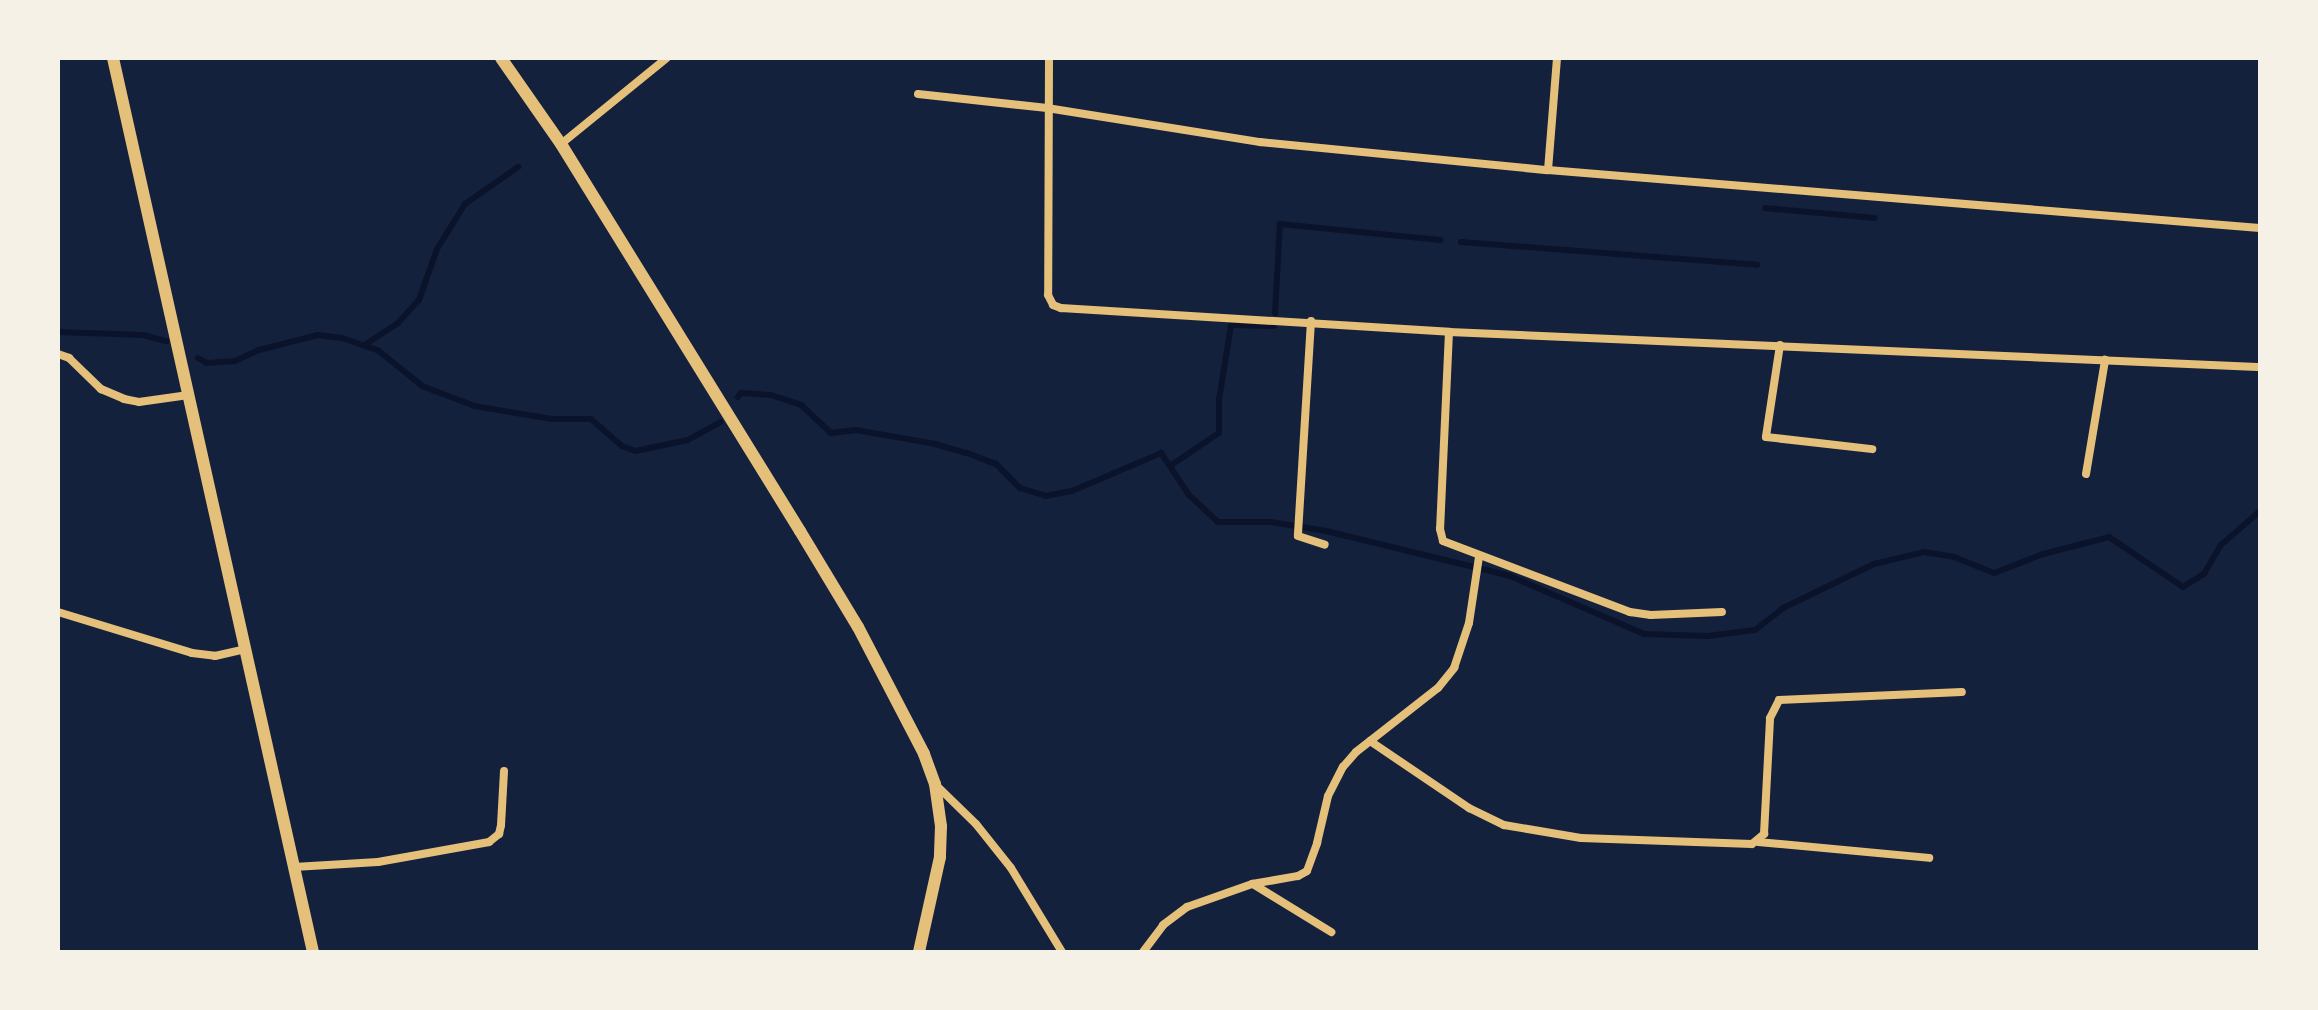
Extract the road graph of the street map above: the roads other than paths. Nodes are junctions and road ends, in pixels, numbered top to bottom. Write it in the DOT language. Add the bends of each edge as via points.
graph roads {
  1 [pos="113,58"];
  2 [pos="501,58"];
  3 [pos="667,58"];
  4 [pos="1049,58"];
  5 [pos="1557,58"];
  6 [pos="918,94"];
  7 [pos="1047,108"];
  8 [pos="561,144"];
  9 [pos="1548,170"];
  10 [pos="2260,228"];
  11 [pos="1311,321"];
  12 [pos="1449,332"];
  13 [pos="1780,345"];
  14 [pos="58,354"];
  15 [pos="2105,360"];
  16 [pos="2257,367"];
  17 [pos="189,395"];
  18 [pos="1872,449"];
  19 [pos="2086,474"];
  20 [pos="1325,545"];
  21 [pos="1479,558"];
  22 [pos="58,612"];
  23 [pos="1722,612"];
  24 [pos="245,649"];
  25 [pos="1962,692"];
  26 [pos="1370,741"];
  27 [pos="504,771"];
  28 [pos="935,784"];
  29 [pos="1758,842"];
  30 [pos="1929,858"];
  31 [pos="294,867"];
  32 [pos="1252,884"];
  33 [pos="1331,932"];
  34 [pos="313,952"];
  35 [pos="919,952"];
  36 [pos="1062,952"];
  37 [pos="1143,952"];
  1 -- 17 [label="street"];
  2 -- 8 [label="street"];
  3 -- 8 [label="street"];
  4 -- 7 [label="street"];
  5 -- 9 [label="street"];
  6 -- 7 [label="street"];
  7 -- 9 [label="street" via="1260,142"];
  7 -- 11 [label="street" via="1048,295 1053,305"];
  8 -- 28 [label="street" via="858,627"];
  9 -- 10 [label="street"];
  11 -- 12 [label="street"];
  11 -- 20 [label="street" via="1298,536"];
  12 -- 13 [label="street"];
  12 -- 21 [label="street" via="1440,535 1448,545"];
  13 -- 15 [label="street"];
  13 -- 18 [label="street" via="1766,437"];
  14 -- 17 [label="street" via="101,389 124,399"];
  15 -- 16 [label="street"];
  15 -- 19 [label="street"];
  17 -- 24 [label="street"];
  21 -- 23 [label="street" via="1522,569 1630,612"];
  21 -- 26 [label="street" via="1469,623 1454,668 1438,688"];
  22 -- 24 [label="street" via="192,653 215,656"];
  24 -- 31 [label="street"];
  25 -- 29 [label="street" via="1779,700 1770,718 1765,826"];
  26 -- 29 [label="street" via="1469,808 1504,825 1581,838"];
  26 -- 32 [label="street" via="1333,782 1307,871"];
  27 -- 31 [label="street" via="501,825 489,842 378,862"];
  28 -- 35 [label="street" via="940,857"];
  28 -- 36 [label="street" via="1011,868"];
  29 -- 30 [label="street"];
  31 -- 34 [label="street"];
  32 -- 33 [label="street"];
  32 -- 37 [label="street" via="1175,915"];
}
